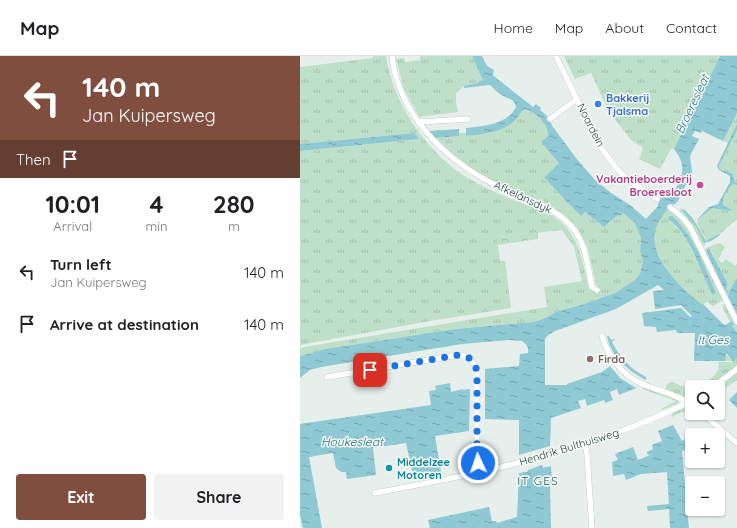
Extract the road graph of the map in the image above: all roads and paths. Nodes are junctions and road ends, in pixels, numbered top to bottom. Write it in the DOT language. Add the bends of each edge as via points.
graph roads {
  1 [pos="392,56"];
  2 [pos="556,56"];
  3 [pos="577,99"];
  4 [pos="550,119"];
  5 [pos="468,120"];
  6 [pos="420,122"];
  7 [pos="657,199"];
  8 [pos="670,207"];
  9 [pos="597,290"];
  10 [pos="737,322"];
  11 [pos="602,336"];
  12 [pos="737,369"];
  13 [pos="327,378"];
  14 [pos="723,380"];
  15 [pos="685,401"];
  16 [pos="685,405"];
  17 [pos="710,420"];
  18 [pos="737,443"];
  19 [pos="585,444"];
  20 [pos="480,473"];
  21 [pos="375,493"];
  22 [pos="592,528"];
  1 -- 6 [label="street, Afkelânsdyk" via="396,79 407,105"];
  2 -- 3 [label="street, Noardein"];
  3 -- 4 [label="street, Noardein"];
  3 -- 7 [label="street, Noardein" via="598,143 616,166 628,179"];
  5 -- 6 [label="street"];
  6 -- 9 [label="street, Afkelânsdyk" via="448,154 470,171 558,213 576,232 583,248 592,287"];
  8 -- 10 [label="street" via="690,227"];
  11 -- 15 [label="street" via="605,347 626,374 640,383"];
  12 -- 14 [label="street"];
  13 -- 20 [label="street" via="458,355 469,358 477,371 477,455"];
  16 -- 19 [label="street, Hendrik Bulthuisweg"];
  17 -- 18 [label="street"];
  19 -- 20 [label="street, Hendrik Bulthuisweg"];
  19 -- 22 [label="street"];
  20 -- 21 [label="street, Hendrik Bulthuisweg"];
}
